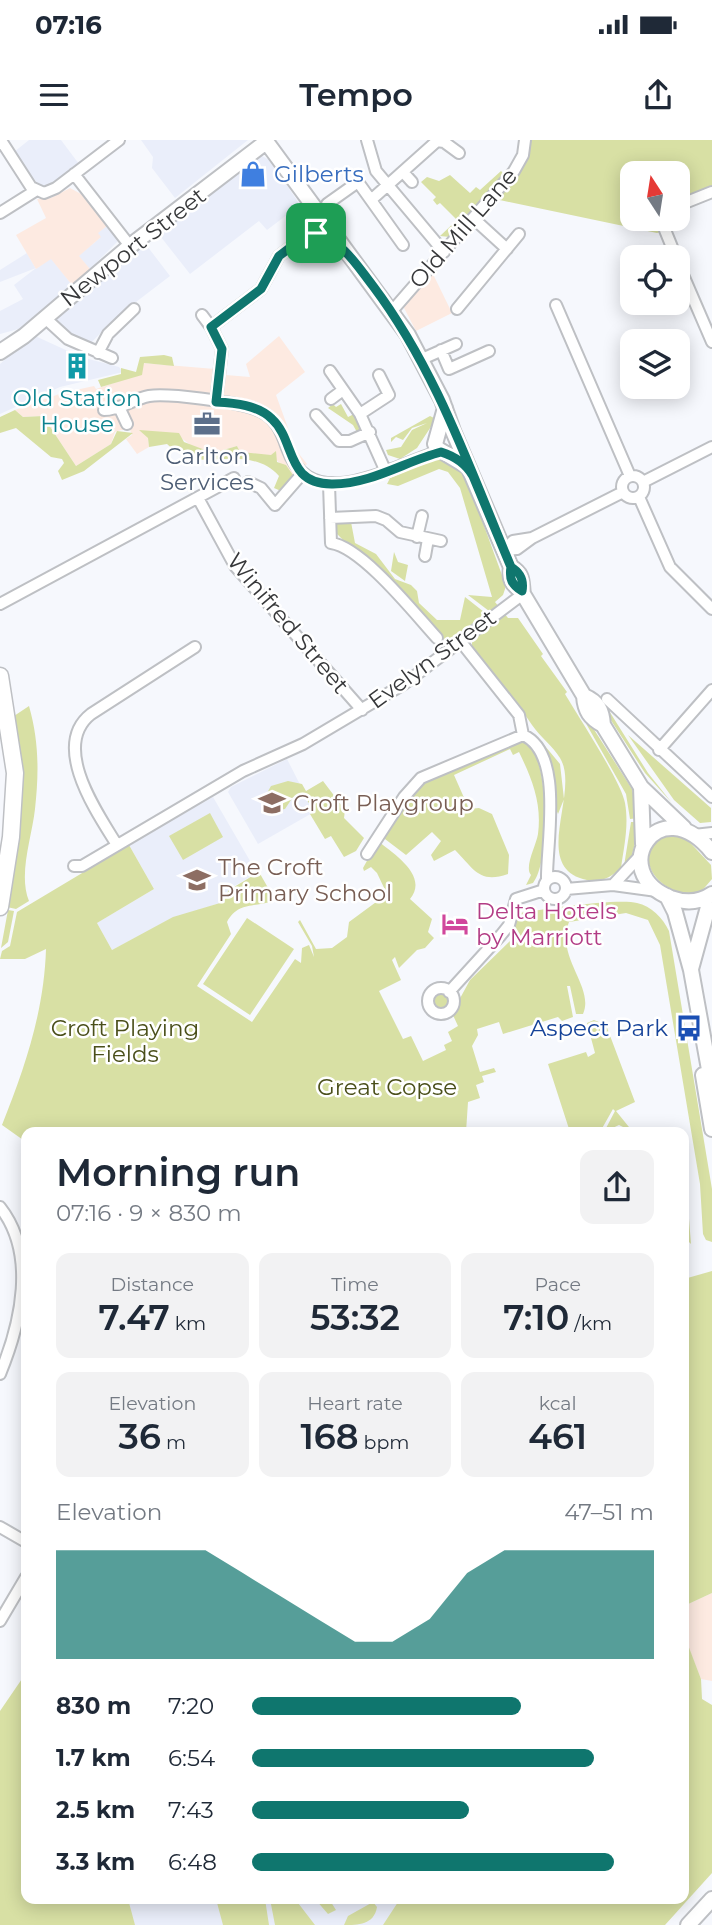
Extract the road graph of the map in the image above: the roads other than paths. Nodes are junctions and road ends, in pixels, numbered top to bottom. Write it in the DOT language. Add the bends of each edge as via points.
graph roads {
  1 [pos="119,140"];
  2 [pos="367,140"];
  3 [pos="525,140"];
  4 [pos="266,141"];
  5 [pos="0,144"];
  6 [pos="459,153"];
  7 [pos="402,172"];
  8 [pos="74,174"];
  9 [pos="412,182"];
  10 [pos="388,186"];
  11 [pos="35,191"];
  12 [pos="712,192"];
  13 [pos="306,197"];
  14 [pos="371,200"];
  15 [pos="690,201"];
  16 [pos="327,204"];
  17 [pos="0,214"];
  18 [pos="473,218"];
  19 [pos="519,234"];
  20 [pos="329,239"];
  21 [pos="403,245"];
  22 [pos="130,246"];
  23 [pos="342,247"];
  24 [pos="507,248"];
  25 [pos="444,252"];
  26 [pos="690,291"];
  27 [pos="556,305"];
  28 [pos="134,309"];
  29 [pos="457,309"];
  30 [pos="392,311"];
  31 [pos="202,315"];
  32 [pos="45,318"];
  33 [pos="211,327"];
  34 [pos="712,342"];
  35 [pos="441,351"];
  36 [pos="489,351"];
  37 [pos="0,352"];
  38 [pos="98,353"];
  39 [pos="112,358"];
  40 [pos="422,359"];
  41 [pos="461,363"];
  42 [pos="330,372"];
  43 [pos="379,375"];
  44 [pos="343,390"];
  45 [pos="331,399"];
  46 [pos="216,402"];
  47 [pos="119,407"];
  48 [pos="104,410"];
  49 [pos="360,414"];
  50 [pos="323,419"];
  51 [pos="127,424"];
  52 [pos="370,432"];
  53 [pos="446,435"];
  54 [pos="712,447"];
  55 [pos="443,452"];
  56 [pos="413,462"];
  57 [pos="468,467"];
  58 [pos="386,472"];
  59 [pos="302,474"];
  60 [pos="630,476"];
  61 [pos="234,478"];
  62 [pos="248,482"];
  63 [pos="643,482"];
  64 [pos="329,484"];
  65 [pos="623,492"];
  66 [pos="639,497"];
  67 [pos="198,498"];
  68 [pos="422,516"];
  69 [pos="330,518"];
  70 [pos="423,538"];
  71 [pos="440,541"];
  72 [pos="504,550"];
  73 [pos="425,556"];
  74 [pos="523,592"];
  75 [pos="0,604"];
  76 [pos="712,609"];
  77 [pos="437,638"];
  78 [pos="461,642"];
  79 [pos="195,647"];
  80 [pos="0,676"];
  81 [pos="712,690"];
  82 [pos="607,699"];
  83 [pos="362,710"];
  84 [pos="523,735"];
  85 [pos="659,750"];
  86 [pos="641,787"];
  87 [pos="712,797"];
  88 [pos="689,832"];
  89 [pos="712,833"];
  90 [pos="117,845"];
  91 [pos="641,850"];
  92 [pos="712,852"];
  93 [pos="367,854"];
  94 [pos="551,854"];
  95 [pos="74,866"];
  96 [pos="561,878"];
  97 [pos="613,884"];
  98 [pos="545,885"];
  99 [pos="566,889"];
  100 [pos="662,893"];
  101 [pos="711,895"];
  102 [pos="0,907"];
  103 [pos="691,971"];
  104 [pos="449,992"];
  105 [pos="703,1046"];
  106 [pos="710,1067"];
  107 [pos="711,1096"];
  108 [pos="712,1129"];
  109 [pos="0,1207"];
  110 [pos="21,1266"];
  111 [pos="21,1282"];
  112 [pos="0,1374"];
  113 [pos="0,1527"];
  114 [pos="21,1539"];
  115 [pos="21,1585"];
  116 [pos="0,1621"];
  117 [pos="712,1899"];
  118 [pos="688,1925"];
  1 -- 8 [label="street"];
  2 -- 10 [label="street" via="373,164"];
  3 -- 18 [label="street, Old Mill Lane" via="517,166"];
  4 -- 13 [label="main road"];
  4 -- 22 [label="main road, Newport Street"];
  5 -- 11 [label="street"];
  6 -- 7 [label="street" via="437,141"];
  7 -- 9 [label="street"];
  7 -- 10 [label="street"];
  8 -- 11 [label="street" via="51,191"];
  8 -- 22 [label="street"];
  10 -- 14 [label="street"];
  10 -- 25 [label="street"];
  11 -- 17 [label="street"];
  12 -- 15 [label="street"];
  13 -- 20 [label="main road"];
  13 -- 23 [label="main road"];
  14 -- 16 [label="street" via="358,182"];
  14 -- 21 [label="street"];
  18 -- 24 [label="street"];
  18 -- 25 [label="street, Old Mill Lane"];
  19 -- 24 [label="street"];
  20 -- 23 [label="main road"];
  20 -- 33 [label="street" via="312,234 275,260 261,289"];
  22 -- 32 [label="main road, Newport Street"];
  23 -- 30 [label="main road"];
  24 -- 29 [label="street"];
  25 -- 30 [label="street, Old Mill Lane"];
  26 -- 34 [label="street"];
  27 -- 60 [label="street"];
  28 -- 38 [label="street" via="108,334"];
  30 -- 40 [label="main road"];
  31 -- 33 [label="street"];
  32 -- 37 [label="main road, Newport Street"];
  32 -- 38 [label="street" via="65,337"];
  33 -- 46 [label="street" via="222,349"];
  35 -- 40 [label="street"];
  35 -- 41 [label="street" via="449,369"];
  35 -- 41 [label="street" via="454,344"];
  36 -- 41 [label="street"];
  38 -- 39 [label="street"];
  40 -- 53 [label="main road" via="445,406"];
  42 -- 44 [label="street"];
  43 -- 49 [label="street" via="389,394"];
  44 -- 45 [label="street"];
  44 -- 49 [label="street"];
  46 -- 47 [label="street" via="152,396"];
  46 -- 59 [label="street" via="252,408 273,419"];
  47 -- 48 [label="street"];
  47 -- 51 [label="street"];
  49 -- 52 [label="street"];
  50 -- 52 [label="street" via="330,435 342,442"];
  52 -- 58 [label="street"];
  53 -- 55 [label="main road" via="452,451"];
  53 -- 56 [label="street"];
  53 -- 57 [label="main road"];
  54 -- 63 [label="street"];
  55 -- 56 [label="street"];
  55 -- 57 [label="main road"];
  56 -- 58 [label="street"];
  57 -- 72 [label="main road"];
  58 -- 64 [label="street"];
  59 -- 62 [label="street" via="275,505 261,488"];
  59 -- 64 [label="street"];
  60 -- 63 [label="street"];
  60 -- 65 [label="street" via="622,482"];
  61 -- 67 [label="street"];
  63 -- 66 [label="street"];
  64 -- 69 [label="street"];
  65 -- 66 [label="street"];
  65 -- 72 [label="street" via="517,549"];
  66 -- 76 [label="street" via="670,567"];
  67 -- 75 [label="street"];
  67 -- 83 [label="street, Winifred Street" via="235,566"];
  68 -- 70 [label="street"];
  69 -- 70 [label="street" via="376,516 400,532"];
  69 -- 77 [label="street" via="331,543 361,558"];
  70 -- 71 [label="street"];
  70 -- 73 [label="street"];
  72 -- 74 [label="main road" via="514,586"];
  74 -- 78 [label="street, Evelyn Street"];
  74 -- 86 [label="main road" via="584,696 585,707 593,720 603,725"];
  78 -- 83 [label="street, Evelyn Street"];
  78 -- 84 [label="street" via="519,715"];
  79 -- 90 [label="street" via="91,714 79,727 77,762 82,787"];
  80 -- 102 [label="main road" via="15,773"];
  81 -- 85 [label="street"];
  82 -- 85 [label="street"];
  83 -- 90 [label="street, Evelyn Street" via="243,771"];
  84 -- 93 [label="street" via="421,778"];
  84 -- 94 [label="street" via="535,743 547,773"];
  85 -- 87 [label="street"];
  86 -- 88 [label="main road"];
  86 -- 91 [label="main road"];
  88 -- 89 [label="street"];
  88 -- 91 [label="main road" via="660,830"];
  88 -- 92 [label="main road"];
  90 -- 95 [label="street, Evelyn Street" via="82,866"];
  91 -- 97 [label="street"];
  91 -- 100 [label="main road" via="644,876"];
  94 -- 96 [label="street"];
  94 -- 98 [label="street"];
  96 -- 98 [label="street"];
  96 -- 99 [label="street"];
  97 -- 99 [label="street"];
  97 -- 100 [label="street"];
  98 -- 99 [label="street" via="548,897 556,899"];
  98 -- 104 [label="street" via="516,899 509,925"];
  100 -- 101 [label="main road" via="690,902"];
  100 -- 103 [label="main road" via="675,912"];
  101 -- 103 [label="main road"];
  103 -- 105 [label="main road"];
  105 -- 106 [label="main road"];
  105 -- 107 [label="main road" via="701,1066"];
  106 -- 107 [label="main road"];
  107 -- 108 [label="main road"];
  109 -- 110 [label="street" via="16,1239"];
  111 -- 112 [label="street" via="18,1314"];
  113 -- 114 [label="street"];
  115 -- 116 [label="street"];
  117 -- 118 [label="main road"];
}
